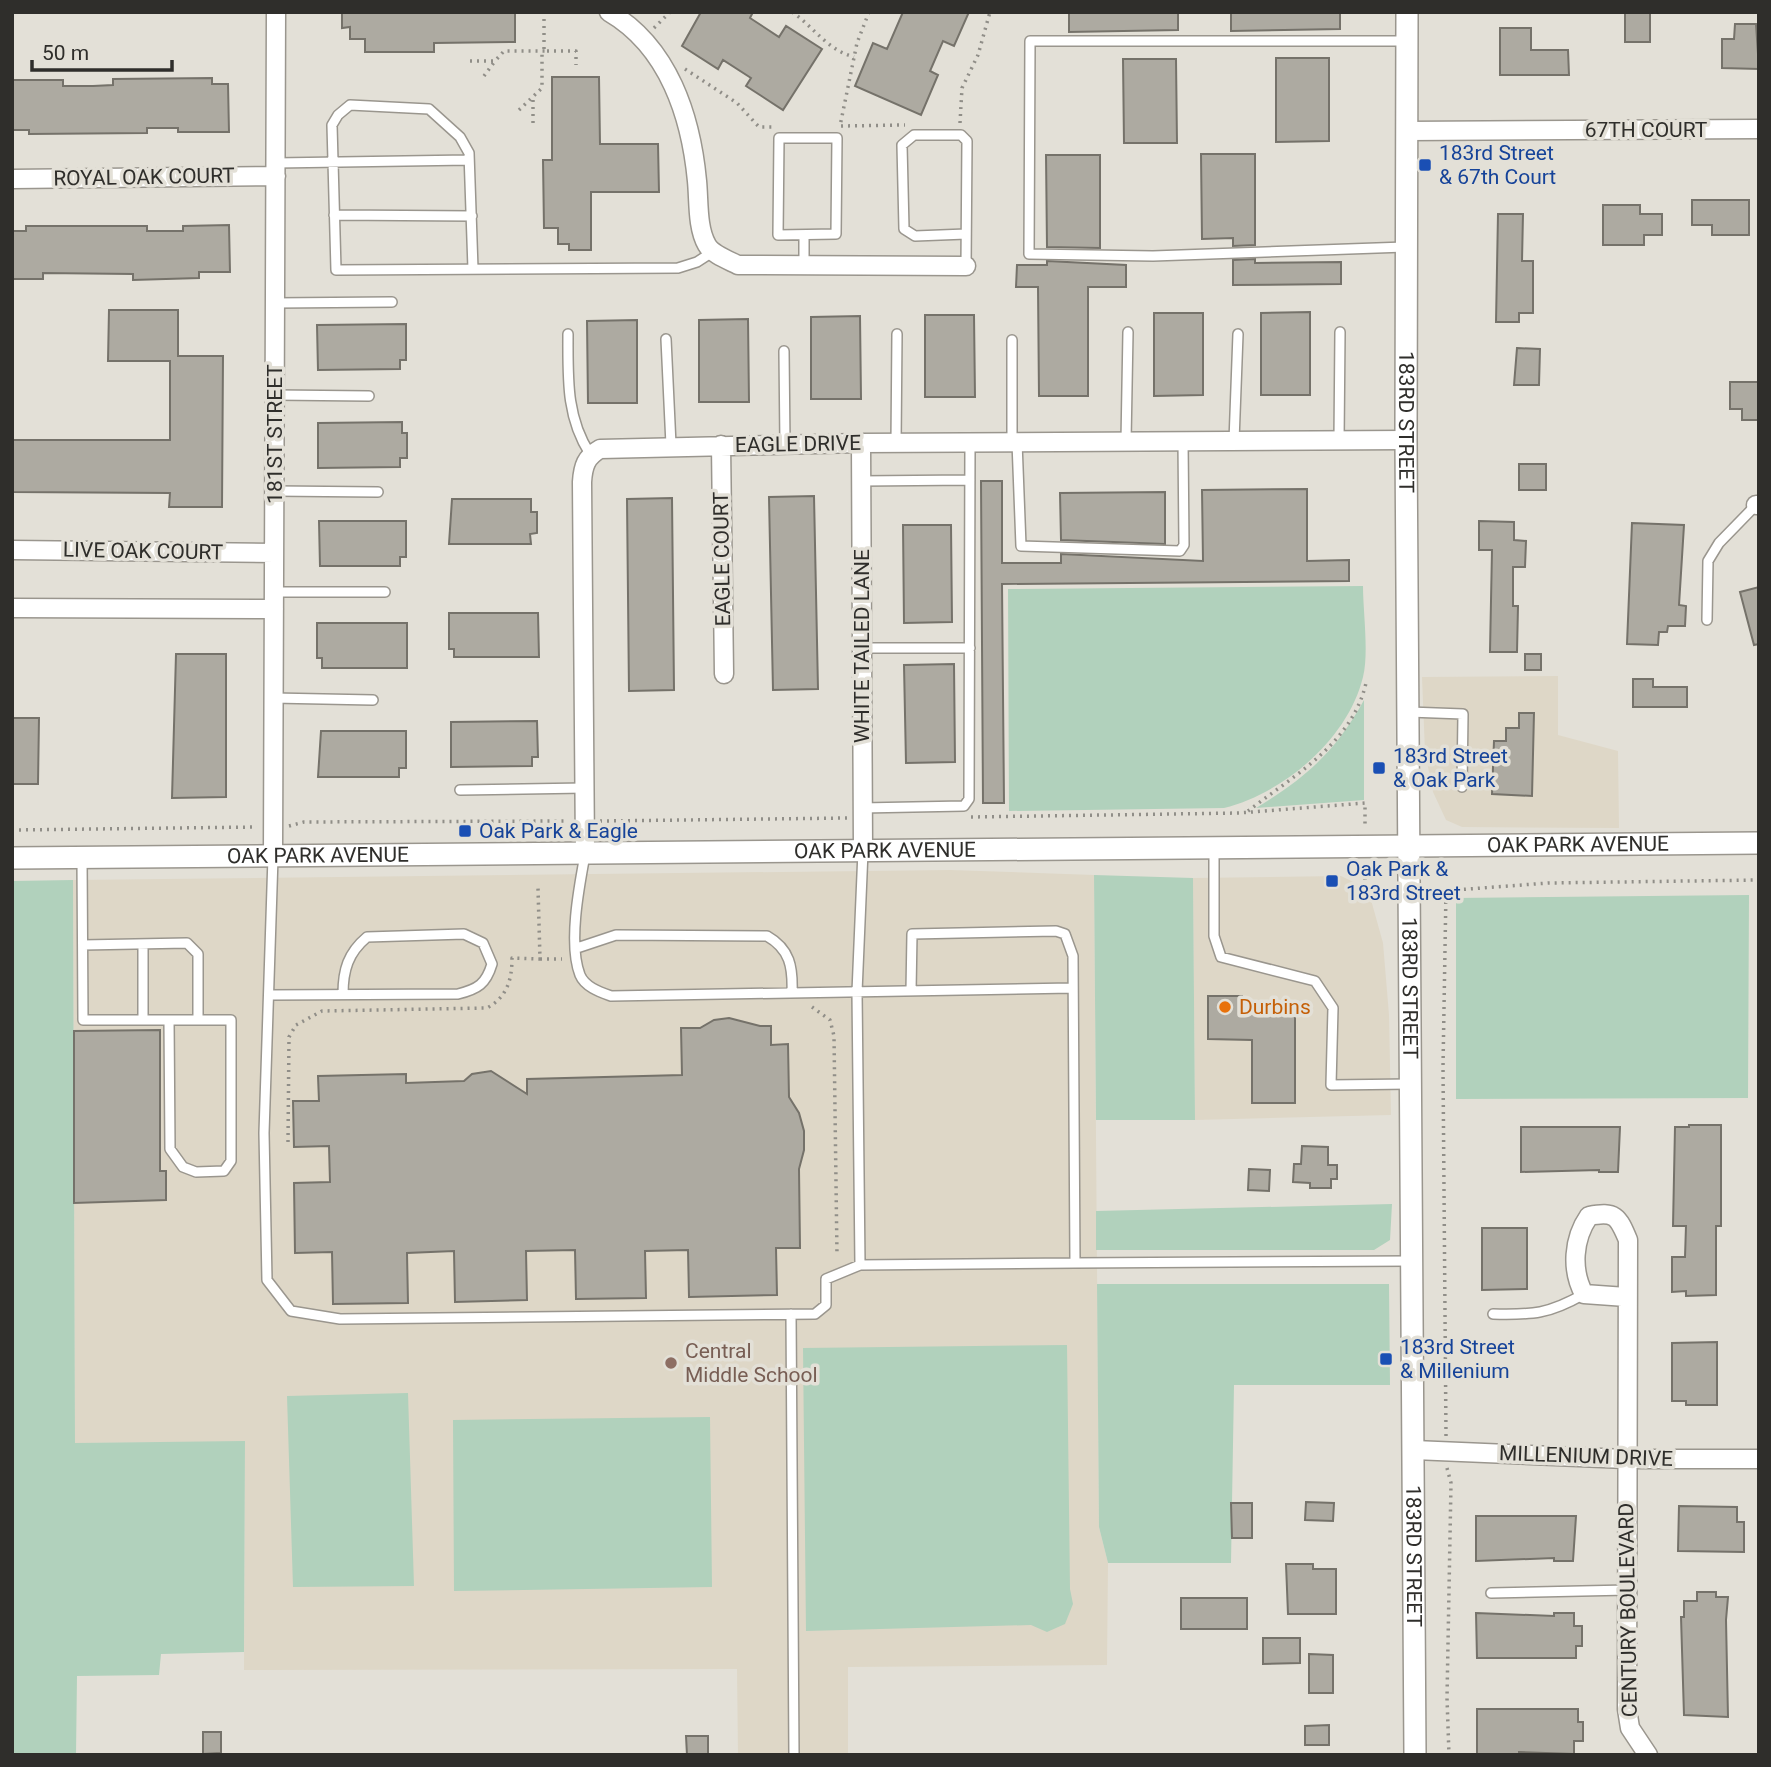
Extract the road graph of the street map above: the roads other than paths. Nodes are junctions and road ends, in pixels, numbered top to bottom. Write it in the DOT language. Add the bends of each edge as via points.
graph roads {
  1 [pos="276,12"];
  2 [pos="609,12"];
  3 [pos="1407,12"];
  4 [pos="1407,41"];
  5 [pos="1759,129"];
  6 [pos="1407,131"];
  7 [pos="469,160"];
  8 [pos="333,162"];
  9 [pos="276,169"];
  10 [pos="12,179"];
  11 [pos="334,215"];
  12 [pos="472,216"];
  13 [pos="966,234"];
  14 [pos="804,235"];
  15 [pos="1407,247"];
  16 [pos="714,251"];
  17 [pos="804,265"];
  18 [pos="966,266"];
  19 [pos="473,269"];
  20 [pos="392,302"];
  21 [pos="275,303"];
  22 [pos="1128,332"];
  23 [pos="1340,332"];
  24 [pos="568,334"];
  25 [pos="897,334"];
  26 [pos="1238,334"];
  27 [pos="666,340"];
  28 [pos="1013,340"];
  29 [pos="784,351"];
  30 [pos="275,395"];
  31 [pos="369,396"];
  32 [pos="1339,440"];
  33 [pos="1406,440"];
  34 [pos="1126,441"];
  35 [pos="1183,441"];
  36 [pos="1234,441"];
  37 [pos="970,442"];
  38 [pos="1015,442"];
  39 [pos="861,443"];
  40 [pos="896,443"];
  41 [pos="671,445"];
  42 [pos="721,445"];
  43 [pos="785,445"];
  44 [pos="590,454"];
  45 [pos="970,480"];
  46 [pos="861,481"];
  47 [pos="274,491"];
  48 [pos="377,492"];
  49 [pos="1758,505"];
  50 [pos="12,550"];
  51 [pos="274,553"];
  52 [pos="385,592"];
  53 [pos="274,600"];
  54 [pos="12,608"];
  55 [pos="1707,620"];
  56 [pos="862,648"];
  57 [pos="970,648"];
  58 [pos="724,674"];
  59 [pos="274,698"];
  60 [pos="373,700"];
  61 [pos="1409,712"];
  62 [pos="1462,787"];
  63 [pos="585,788"];
  64 [pos="460,790"];
  65 [pos="862,813"];
  66 [pos="1759,843"];
  67 [pos="1411,844"];
  68 [pos="1214,846"];
  69 [pos="863,849"];
  70 [pos="585,852"];
  71 [pos="273,855"];
  72 [pos="82,857"];
  73 [pos="12,858"];
  74 [pos="143,944"];
  75 [pos="83,945"];
  76 [pos="577,948"];
  77 [pos="1072,988"];
  78 [pos="911,991"];
  79 [pos="857,992"];
  80 [pos="792,993"];
  81 [pos="270,995"];
  82 [pos="343,995"];
  83 [pos="143,1020"];
  84 [pos="169,1020"];
  85 [pos="198,1020"];
  86 [pos="1411,1084"];
  87 [pos="1412,1261"];
  88 [pos="1075,1263"];
  89 [pos="860,1265"];
  90 [pos="1584,1294"];
  91 [pos="1626,1297"];
  92 [pos="790,1314"];
  93 [pos="1493,1314"];
  94 [pos="1414,1450"];
  95 [pos="1626,1459"];
  96 [pos="1759,1459"];
  97 [pos="1628,1590"];
  98 [pos="1491,1593"];
  99 [pos="1644,1754"];
  100 [pos="794,1755"];
  101 [pos="1415,1755"];
  1 -- 9 [label="street, 181ST STREET"];
  2 -- 16 [label="street" via="646,44 665,68 679,98 693,138 701,227 707,246"];
  3 -- 4 [label="street, 183RD STREET"];
  4 -- 6 [label="street, 183RD STREET"];
  4 -- 15 [label="lane" via="1030,41 1028,108 1029,254 1153,256"];
  5 -- 6 [label="street, 67TH COURT"];
  6 -- 15 [label="street, 183RD STREET"];
  7 -- 8 [label="lane"];
  7 -- 8 [label="lane" via="460,137 429,109 350,106 332,125"];
  7 -- 12 [label="lane"];
  8 -- 9 [label="lane"];
  8 -- 11 [label="lane"];
  9 -- 10 [label="street, ROYAL OAK COURT"];
  9 -- 21 [label="street, 181ST STREET"];
  11 -- 12 [label="lane"];
  11 -- 19 [label="lane" via="336,270"];
  12 -- 19 [label="lane"];
  13 -- 13 [label="lane" via="967,141 961,135 914,135 902,145 904,229 915,236"];
  13 -- 18 [label="lane"];
  14 -- 14 [label="lane" via="778,235 779,138 837,138 836,234"];
  14 -- 17 [label="lane"];
  15 -- 33 [label="street, 183RD STREET"];
  16 -- 17 [label="street" via="738,265"];
  16 -- 19 [label="lane" via="678,268"];
  17 -- 18 [label="street"];
  20 -- 21 [label="lane"];
  21 -- 30 [label="street, 181ST STREET"];
  22 -- 34 [label="lane"];
  23 -- 32 [label="lane"];
  24 -- 44 [label="lane" via="568,399 578,435"];
  25 -- 40 [label="lane"];
  26 -- 36 [label="lane"];
  27 -- 41 [label="lane"];
  28 -- 38 [label="lane"];
  29 -- 43 [label="lane"];
  30 -- 31 [label="lane"];
  30 -- 47 [label="street, 181ST STREET"];
  32 -- 33 [label="street, EAGLE DRIVE"];
  32 -- 36 [label="street, EAGLE DRIVE"];
  33 -- 61 [label="street, 183RD STREET"];
  34 -- 35 [label="street, EAGLE DRIVE"];
  34 -- 38 [label="street, EAGLE DRIVE"];
  35 -- 36 [label="street, EAGLE DRIVE"];
  35 -- 38 [label="lane" via="1184,545 1180,551 1021,546"];
  37 -- 38 [label="street, EAGLE DRIVE"];
  37 -- 40 [label="street, EAGLE DRIVE"];
  37 -- 45 [label="lane"];
  39 -- 40 [label="street, EAGLE DRIVE"];
  39 -- 43 [label="street, EAGLE DRIVE"];
  39 -- 46 [label="street, WHITE TAILED LANE"];
  41 -- 42 [label="street, EAGLE DRIVE"];
  41 -- 44 [label="street, EAGLE DRIVE" via="609,447"];
  42 -- 43 [label="street, EAGLE DRIVE"];
  42 -- 58 [label="street, EAGLE COURT"];
  44 -- 63 [label="street" via="582,482"];
  45 -- 46 [label="lane"];
  45 -- 57 [label="lane"];
  46 -- 56 [label="street, WHITE TAILED LANE"];
  47 -- 48 [label="lane"];
  47 -- 51 [label="street, 181ST STREET"];
  49 -- 55 [label="lane" via="1719,543 1708,561"];
  50 -- 51 [label="street, LIVE OAK COURT"];
  51 -- 53 [label="street, 181ST STREET"];
  52 -- 53 [label="lane"];
  53 -- 54 [label="street"];
  53 -- 59 [label="street, 181ST STREET"];
  56 -- 57 [label="lane"];
  56 -- 65 [label="street, WHITE TAILED LANE"];
  57 -- 65 [label="lane" via="969,799 964,806"];
  59 -- 60 [label="lane"];
  59 -- 71 [label="street, 181ST STREET"];
  61 -- 62 [label="lane" via="1462,714"];
  61 -- 67 [label="street, 183RD STREET"];
  63 -- 64 [label="lane"];
  63 -- 70 [label="street"];
  65 -- 69 [label="street, WHITE TAILED LANE"];
  66 -- 67 [label="street, OAK PARK AVENUE"];
  67 -- 68 [label="street, OAK PARK AVENUE"];
  67 -- 86 [label="street, 183RD STREET"];
  68 -- 69 [label="street, OAK PARK AVENUE"];
  68 -- 86 [label="lane" via="1214,936 1221,957 1315,981 1333,1009 1331,1085"];
  69 -- 70 [label="street, OAK PARK AVENUE"];
  69 -- 79 [label="lane"];
  70 -- 71 [label="street, OAK PARK AVENUE"];
  70 -- 76 [label="lane"];
  71 -- 72 [label="street, OAK PARK AVENUE"];
  71 -- 81 [label="lane"];
  72 -- 73 [label="street, OAK PARK AVENUE"];
  72 -- 75 [label="lane"];
  74 -- 75 [label="lane"];
  74 -- 83 [label="lane"];
  74 -- 85 [label="lane" via="187,943 194,948 198,954"];
  75 -- 83 [label="lane" via="83,1020"];
  76 -- 80 [label="lane" via="580,976 592,989 611,996"];
  76 -- 80 [label="lane" via="616,935 767,936 788,955"];
  77 -- 78 [label="lane"];
  77 -- 78 [label="lane" via="1070,946 1065,934 1056,931 912,934"];
  77 -- 88 [label="lane"];
  78 -- 79 [label="lane"];
  79 -- 80 [label="lane"];
  79 -- 89 [label="lane"];
  81 -- 82 [label="lane"];
  81 -- 92 [label="lane" via="264,1133 267,1280 291,1311 340,1319"];
  82 -- 82 [label="lane" via="474,990 487,981 490,954 482,943 464,934 367,937 346,963"];
  83 -- 84 [label="lane"];
  84 -- 85 [label="lane"];
  84 -- 85 [label="lane" via="170,1149 183,1167 196,1172 224,1171 231,1161 231,1020"];
  86 -- 87 [label="street, 183RD STREET"];
  87 -- 88 [label="lane"];
  87 -- 94 [label="street, 183RD STREET"];
  88 -- 89 [label="lane"];
  89 -- 92 [label="lane" via="826,1279 826,1305 815,1314"];
  90 -- 91 [label="street"];
  90 -- 91 [label="street, CENTURY BOULEVARD" via="1576,1279 1577,1239 1589,1216 1606,1213 1620,1220 1628,1240"];
  90 -- 93 [label="lane" via="1555,1310"];
  91 -- 95 [label="street, CENTURY BOULEVARD"];
  92 -- 100 [label="lane"];
  94 -- 95 [label="street, MILLENIUM DRIVE"];
  94 -- 101 [label="street, 183RD STREET"];
  95 -- 96 [label="street, MILLENIUM DRIVE"];
  95 -- 97 [label="street, CENTURY BOULEVARD"];
  97 -- 98 [label="lane"];
  97 -- 99 [label="street, CENTURY BOULEVARD" via="1628,1718"];
}
